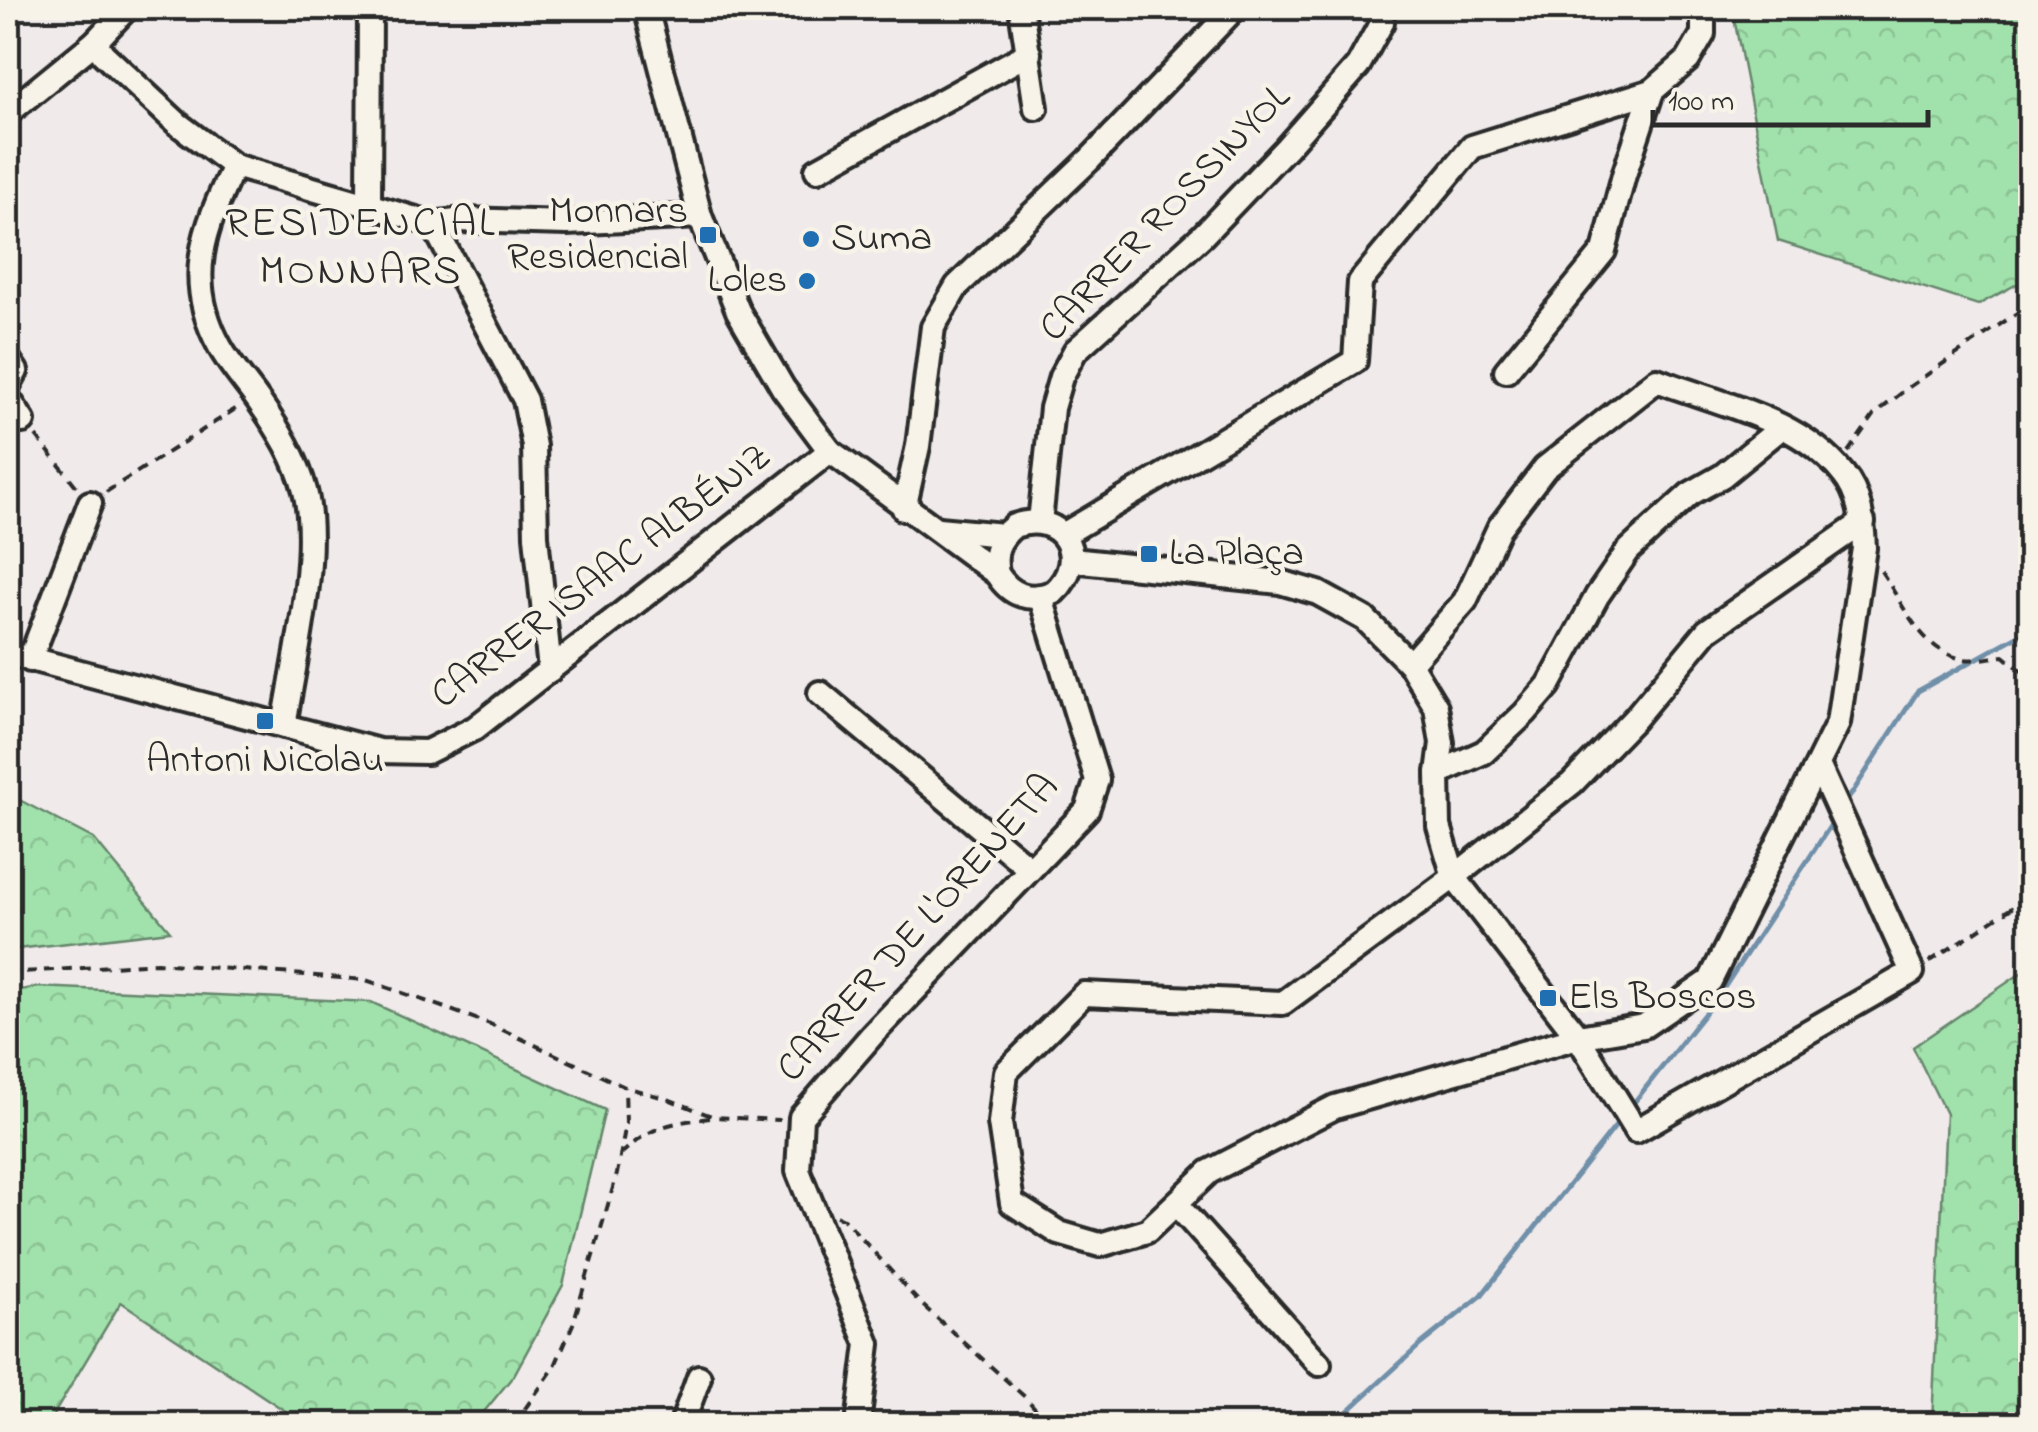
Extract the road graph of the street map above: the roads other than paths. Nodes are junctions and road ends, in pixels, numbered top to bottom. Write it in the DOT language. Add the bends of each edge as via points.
graph roads {
  1 [pos="127,8"];
  2 [pos="370,8"];
  3 [pos="646,8"];
  4 [pos="1021,8"];
  5 [pos="1235,8"];
  6 [pos="1379,8"];
  7 [pos="1702,8"];
  8 [pos="95,42"];
  9 [pos="1029,52"];
  10 [pos="1652,91"];
  11 [pos="1036,108"];
  12 [pos="8,113"];
  13 [pos="234,166"];
  14 [pos="816,170"];
  15 [pos="369,205"];
  16 [pos="700,216"];
  17 [pos="433,224"];
  18 [pos="8,359"];
  19 [pos="1506,371"];
  20 [pos="8,386"];
  21 [pos="8,398"];
  22 [pos="23,421"];
  23 [pos="1782,426"];
  24 [pos="830,451"];
  25 [pos="90,502"];
  26 [pos="904,509"];
  27 [pos="1040,522"];
  28 [pos="1862,522"];
  29 [pos="938,529"];
  30 [pos="1003,535"];
  31 [pos="1063,535"];
  32 [pos="1072,560"];
  33 [pos="997,574"];
  34 [pos="1041,598"];
  35 [pos="19,656"];
  36 [pos="1410,664"];
  37 [pos="550,670"];
  38 [pos="820,693"];
  39 [pos="284,726"];
  40 [pos="1819,767"];
  41 [pos="1438,772"];
  42 [pos="1030,869"];
  43 [pos="1454,877"];
  44 [pos="1578,1037"];
  45 [pos="1176,1204"];
  46 [pos="1319,1364"];
  47 [pos="699,1377"];
  48 [pos="682,1424"];
  49 [pos="858,1424"];
  1 -- 8 [label="street"];
  2 -- 15 [label="street"];
  3 -- 16 [label="street"];
  4 -- 9 [label="street"];
  5 -- 26 [label="street" via="957,286 933,327"];
  6 -- 27 [label="street, CARRER ROSSINYOL" via="1382,22 1358,66 1203,234 1075,351 1052,408"];
  7 -- 10 [label="street" via="1703,34 1688,60"];
  8 -- 12 [label="street"];
  8 -- 13 [label="street" via="178,124"];
  9 -- 11 [label="street"];
  9 -- 14 [label="street"];
  10 -- 19 [label="street" via="1604,251"];
  10 -- 31 [label="street" via="1472,147 1360,282 1355,361"];
  13 -- 15 [label="street"];
  13 -- 39 [label="street" via="209,219 198,280 221,348 283,436 305,490 308,566"];
  15 -- 17 [label="street"];
  16 -- 17 [label="street"];
  16 -- 24 [label="street" via="759,349"];
  17 -- 37 [label="street" via="526,400"];
  18 -- 20 [label="street" via="16,371"];
  21 -- 22 [label="street"];
  23 -- 28 [label="street" via="1837,468"];
  23 -- 36 [label="street" via="1657,380 1545,468 1499,528 1466,601"];
  23 -- 41 [label="street" via="1690,494 1628,551 1525,713 1484,752"];
  24 -- 26 [label="street"];
  24 -- 37 [label="street, CARRER ISAAC ALBÉNIZ"];
  25 -- 35 [label="street"];
  26 -- 29 [label="street"];
  27 -- 30 [label="street"];
  27 -- 31 [label="street"];
  28 -- 40 [label="street" via="1864,548 1838,722"];
  28 -- 43 [label="street" via="1707,631 1572,783"];
  29 -- 30 [label="street"];
  29 -- 33 [label="street"];
  30 -- 33 [label="street" via="994,560"];
  31 -- 32 [label="street"];
  32 -- 34 [label="street" via="1064,583"];
  32 -- 36 [label="street" via="1280,582 1366,619"];
  33 -- 34 [label="street" via="1015,594"];
  34 -- 42 [label="street, CARRER DE L'ORENETA" via="1097,780 1087,810"];
  35 -- 39 [label="street, CARRER ISAAC ALBÉNIZ"];
  36 -- 41 [label="street" via="1436,707"];
  37 -- 39 [label="street, CARRER ISAAC ALBÉNIZ" via="475,728 427,752 379,751"];
  38 -- 42 [label="street"];
  40 -- 44 [label="street" via="1710,981 1644,1026"];
  40 -- 44 [label="street" via="1912,972 1634,1128"];
  41 -- 43 [label="street" via="1439,826"];
  42 -- 49 [label="street, CARRER DE L'ORENETA" via="801,1116 798,1171 868,1344"];
  43 -- 44 [label="street"];
  43 -- 45 [label="street" via="1283,1003 1084,994 1006,1072 1000,1123 1012,1203 1059,1233 1100,1245 1146,1231"];
  44 -- 45 [label="street" via="1335,1107 1210,1172"];
  45 -- 46 [label="street"];
  47 -- 48 [label="street"];
}
